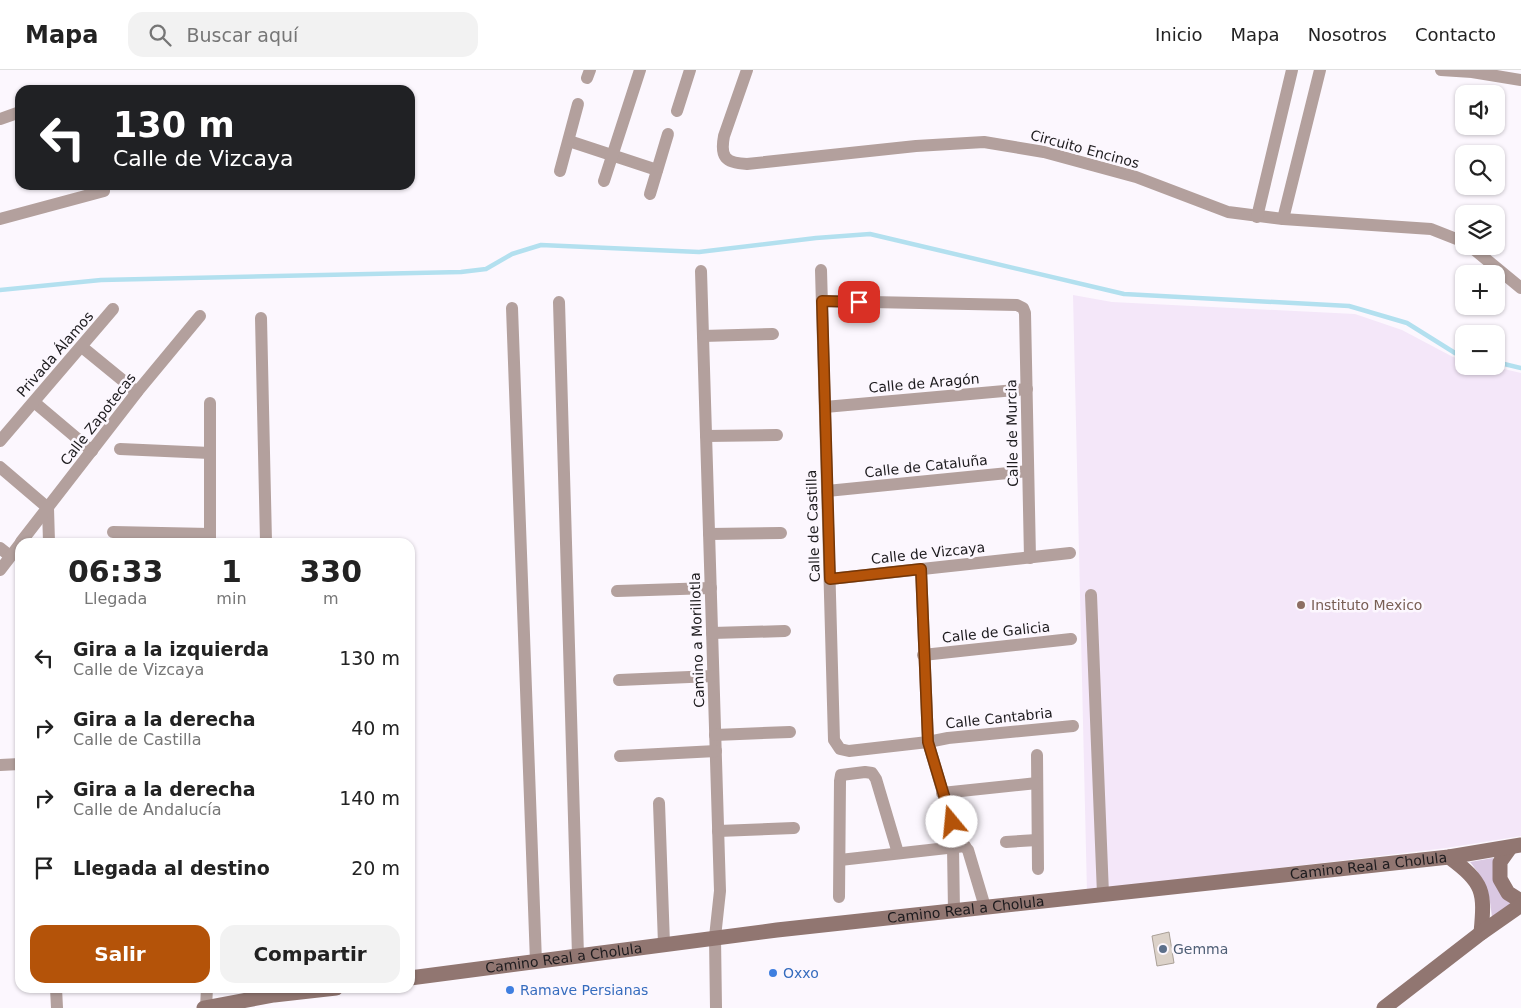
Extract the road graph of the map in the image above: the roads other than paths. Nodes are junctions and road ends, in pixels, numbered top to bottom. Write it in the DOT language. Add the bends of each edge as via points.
graph roads {
  1 [pos="640,70"];
  2 [pos="747,70"];
  3 [pos="1292,70"];
  4 [pos="1320,70"];
  5 [pos="1441,70"];
  6 [pos="1514,70"];
  7 [pos="686,71"];
  8 [pos="1521,75"];
  9 [pos="1521,80"];
  10 [pos="578,104"];
  11 [pos="676,111"];
  12 [pos="15,114"];
  13 [pos="0,119"];
  14 [pos="668,134"];
  15 [pos="568,141"];
  16 [pos="612,155"];
  17 [pos="657,170"];
  18 [pos="560,171"];
  19 [pos="604,181"];
  20 [pos="104,191"];
  21 [pos="650,194"];
  22 [pos="1258,217"];
  23 [pos="0,219"];
  24 [pos="1282,220"];
  25 [pos="1455,238"];
  26 [pos="1481,255"];
  27 [pos="821,270"];
  28 [pos="701,271"];
  29 [pos="1521,288"];
  30 [pos="822,301"];
  31 [pos="560,302"];
  32 [pos="512,308"];
  33 [pos="113,310"];
  34 [pos="200,316"];
  35 [pos="262,318"];
  36 [pos="773,334"];
  37 [pos="703,336"];
  38 [pos="82,347"];
  39 [pos="1027,389"];
  40 [pos="137,392"];
  41 [pos="34,402"];
  42 [pos="210,403"];
  43 [pos="825,408"];
  44 [pos="777,435"];
  45 [pos="706,436"];
  46 [pos="0,441"];
  47 [pos="120,449"];
  48 [pos="92,451"];
  49 [pos="210,453"];
  50 [pos="0,467"];
  51 [pos="1028,471"];
  52 [pos="827,491"];
  53 [pos="48,508"];
  54 [pos="113,532"];
  55 [pos="781,533"];
  56 [pos="709,534"];
  57 [pos="24,538"];
  58 [pos="48,538"];
  59 [pos="210,538"];
  60 [pos="266,538"];
  61 [pos="5,552"];
  62 [pos="1070,553"];
  63 [pos="1030,558"];
  64 [pos="921,569"];
  65 [pos="0,570"];
  66 [pos="830,579"];
  67 [pos="711,588"];
  68 [pos="617,591"];
  69 [pos="1091,595"];
  70 [pos="785,631"];
  71 [pos="712,632"];
  72 [pos="1071,639"];
  73 [pos="923,655"];
  74 [pos="714,676"];
  75 [pos="619,680"];
  76 [pos="1073,726"];
  77 [pos="790,732"];
  78 [pos="715,735"];
  79 [pos="928,742"];
  80 [pos="840,749"];
  81 [pos="716,751"];
  82 [pos="1037,755"];
  83 [pos="620,756"];
  84 [pos="15,764"];
  85 [pos="0,765"];
  86 [pos="1037,783"];
  87 [pos="942,793"];
  88 [pos="659,802"];
  89 [pos="794,828"];
  90 [pos="718,830"];
  91 [pos="1037,840"];
  92 [pos="1006,842"];
  93 [pos="958,844"];
  94 [pos="1516,846"];
  95 [pos="898,853"];
  96 [pos="1450,857"];
  97 [pos="840,860"];
  98 [pos="972,864"];
  99 [pos="954,867"];
  100 [pos="1038,868"];
  101 [pos="1103,894"];
  102 [pos="839,897"];
  103 [pos="1521,901"];
  104 [pos="1521,905"];
  105 [pos="985,907"];
  106 [pos="954,910"];
  107 [pos="1481,933"];
  108 [pos="715,937"];
  109 [pos="664,944"];
  110 [pos="578,956"];
  111 [pos="536,962"];
  112 [pos="415,977"];
  113 [pos="56,993"];
  114 [pos="206,993"];
  115 [pos="271,993"];
  116 [pos="254,1004"];
  117 [pos="56,1008"];
  118 [pos="205,1008"];
  119 [pos="716,1008"];
  120 [pos="1384,1008"];
  1 -- 16 [label="street"];
  2 -- 22 [label="street, Circuito Encinos" via="722,147 726,159 736,164 984,142 1044,152 1136,177 1228,212"];
  3 -- 22 [label="street"];
  4 -- 24 [label="street"];
  5 -- 9 [label="street"];
  6 -- 8 [label="street"];
  7 -- 11 [label="street"];
  10 -- 15 [label="street"];
  12 -- 13 [label="street"];
  14 -- 17 [label="street"];
  15 -- 16 [label="street"];
  15 -- 18 [label="street"];
  16 -- 17 [label="street"];
  16 -- 19 [label="street"];
  17 -- 21 [label="street"];
  20 -- 23 [label="street"];
  22 -- 24 [label="street, Circuito Encinos"];
  24 -- 25 [label="street, Circuito Encinos" via="1431,229"];
  26 -- 29 [label="street"];
  27 -- 30 [label="street, Calle de Castilla"];
  28 -- 37 [label="street, Camino a Morillotla"];
  30 -- 39 [label="street, Calle de Murcia" via="1017,305 1025,313"];
  30 -- 43 [label="street, Calle de Castilla"];
  31 -- 110 [label="street"];
  32 -- 111 [label="street"];
  33 -- 38 [label="street, Privada Álamos"];
  34 -- 40 [label="street, Calle Zapotecas"];
  35 -- 60 [label="street"];
  36 -- 37 [label="street"];
  37 -- 45 [label="street, Camino a Morillotla"];
  38 -- 40 [label="street"];
  38 -- 41 [label="street, Privada Álamos"];
  39 -- 43 [label="street, Calle de Aragón"];
  39 -- 51 [label="street, Calle de Murcia"];
  40 -- 48 [label="street, Calle Zapotecas"];
  41 -- 46 [label="street, Privada Álamos"];
  41 -- 48 [label="street"];
  42 -- 49 [label="street"];
  43 -- 52 [label="street, Calle de Castilla"];
  44 -- 45 [label="street"];
  45 -- 56 [label="street, Camino a Morillotla"];
  47 -- 49 [label="street"];
  48 -- 53 [label="street, Calle Zapotecas"];
  49 -- 59 [label="street"];
  50 -- 53 [label="street"];
  51 -- 52 [label="street, Calle de Cataluña"];
  51 -- 63 [label="street, Calle de Murcia"];
  52 -- 66 [label="street, Calle de Castilla"];
  53 -- 57 [label="street, Calle Zapotecas"];
  53 -- 58 [label="street"];
  54 -- 59 [label="street"];
  55 -- 56 [label="street"];
  56 -- 67 [label="street, Camino a Morillotla"];
  61 -- 65 [label="street, Calle Zapotecas"];
  62 -- 63 [label="street, Calle de Vizcaya"];
  63 -- 64 [label="street, Calle de Vizcaya"];
  64 -- 66 [label="street, Calle de Vizcaya"];
  64 -- 73 [label="street"];
  66 -- 80 [label="street, Calle de Castilla" via="834,740"];
  67 -- 68 [label="street"];
  67 -- 71 [label="street, Camino a Morillotla"];
  69 -- 101 [label="street"];
  70 -- 71 [label="street"];
  71 -- 74 [label="street, Camino a Morillotla"];
  72 -- 73 [label="street, Calle de Galicia"];
  73 -- 79 [label="street"];
  74 -- 75 [label="street"];
  74 -- 78 [label="street, Camino a Morillotla"];
  76 -- 79 [label="street, Calle Cantabria"];
  77 -- 78 [label="street"];
  78 -- 81 [label="street, Camino a Morillotla"];
  79 -- 80 [label="street, Calle Cantabria" via="849,751"];
  79 -- 87 [label="street"];
  81 -- 83 [label="street"];
  81 -- 90 [label="street, Camino a Morillotla"];
  82 -- 86 [label="street"];
  84 -- 85 [label="street"];
  86 -- 87 [label="street"];
  86 -- 91 [label="street"];
  87 -- 93 [label="street"];
  88 -- 109 [label="street"];
  89 -- 90 [label="street"];
  90 -- 108 [label="street, Camino a Morillotla" via="720,891"];
  91 -- 92 [label="street"];
  91 -- 100 [label="street"];
  93 -- 95 [label="street"];
  93 -- 98 [label="street" via="968,850"];
  93 -- 99 [label="street"];
  94 -- 96 [label="main road, Camino Real a Cholula"];
  94 -- 103 [label="main road" via="1500,862 1500,879 1508,893"];
  95 -- 97 [label="street"];
  95 -- 97 [label="street" via="876,778 872,773 848,774 841,775 840,781"];
  96 -- 101 [label="main road, Camino Real a Cholula"];
  96 -- 107 [label="main road" via="1470,872 1479,885 1483,900"];
  97 -- 102 [label="street"];
  98 -- 99 [label="street"];
  98 -- 105 [label="street"];
  99 -- 106 [label="street"];
  101 -- 105 [label="main road, Camino Real a Cholula"];
  104 -- 107 [label="main road"];
  105 -- 106 [label="main road, Camino Real a Cholula"];
  106 -- 108 [label="main road, Camino Real a Cholula"];
  107 -- 120 [label="main road"];
  108 -- 109 [label="main road, Camino Real a Cholula"];
  108 -- 119 [label="street, Camino a Morillotla"];
  109 -- 110 [label="main road, Camino Real a Cholula"];
  110 -- 111 [label="main road, Camino Real a Cholula"];
  111 -- 112 [label="main road, Camino Real a Cholula"];
  113 -- 117 [label="street"];
  114 -- 118 [label="street"];
  115 -- 116 [label="main road"];
  116 -- 118 [label="main road"];
}
